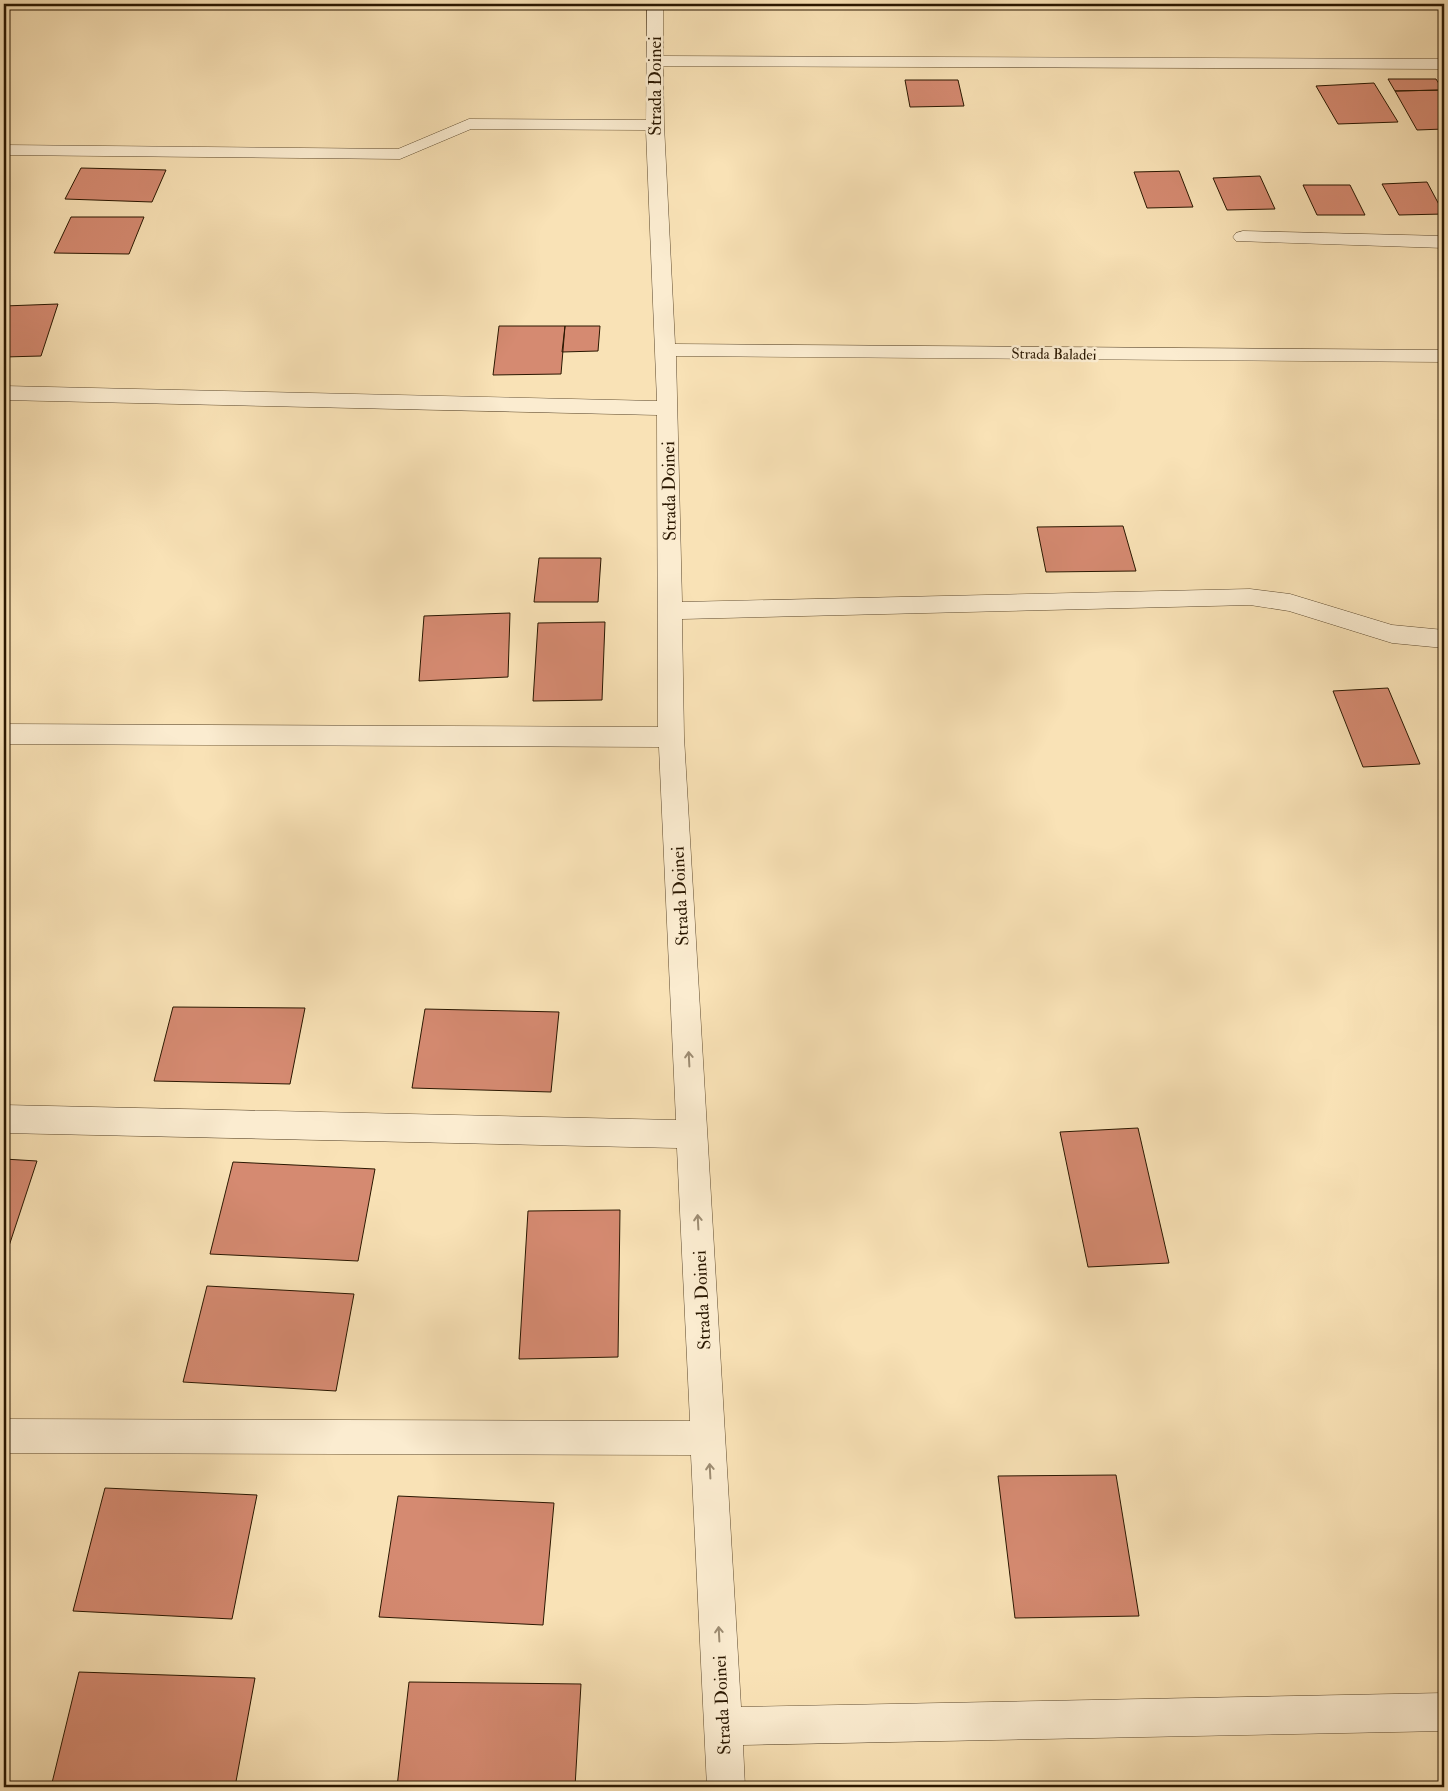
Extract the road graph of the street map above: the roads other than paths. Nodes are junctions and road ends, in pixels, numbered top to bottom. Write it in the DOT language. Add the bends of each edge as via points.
graph roads {
  1 [pos="655,4"];
  2 [pos="655,61"];
  3 [pos="1444,64"];
  4 [pos="655,125"];
  5 [pos="4,150"];
  6 [pos="1243,237"];
  7 [pos="1444,242"];
  8 [pos="664,350"];
  9 [pos="1444,356"];
  10 [pos="4,393"];
  11 [pos="668,408"];
  12 [pos="670,611"];
  13 [pos="1444,639"];
  14 [pos="4,734"];
  15 [pos="671,737"];
  16 [pos="4,1119"];
  17 [pos="693,1134"];
  18 [pos="4,1436"];
  19 [pos="708,1438"];
  20 [pos="1444,1712"];
  21 [pos="724,1726"];
  22 [pos="726,1787"];
  1 -- 2 [label="street, Strada Doinei"];
  2 -- 3 [label="street"];
  2 -- 4 [label="street, Strada Doinei"];
  4 -- 5 [label="street" via="469,124 400,154"];
  4 -- 8 [label="street, Strada Doinei"];
  6 -- 7 [label="street"];
  8 -- 9 [label="street, Strada Baladei"];
  8 -- 11 [label="street, Strada Doinei"];
  10 -- 11 [label="street"];
  11 -- 12 [label="street, Strada Doinei"];
  12 -- 13 [label="street" via="1250,598 1290,603 1392,634"];
  12 -- 15 [label="street, Strada Doinei"];
  14 -- 15 [label="street"];
  17 -- 15 [label="street, Strada Doinei, one-way"];
  16 -- 17 [label="street"];
  19 -- 17 [label="street, Strada Doinei, one-way"];
  18 -- 19 [label="street"];
  21 -- 19 [label="street, Strada Doinei, one-way"];
  20 -- 21 [label="street"];
  21 -- 22 [label="street, Strada Doinei"];
}
